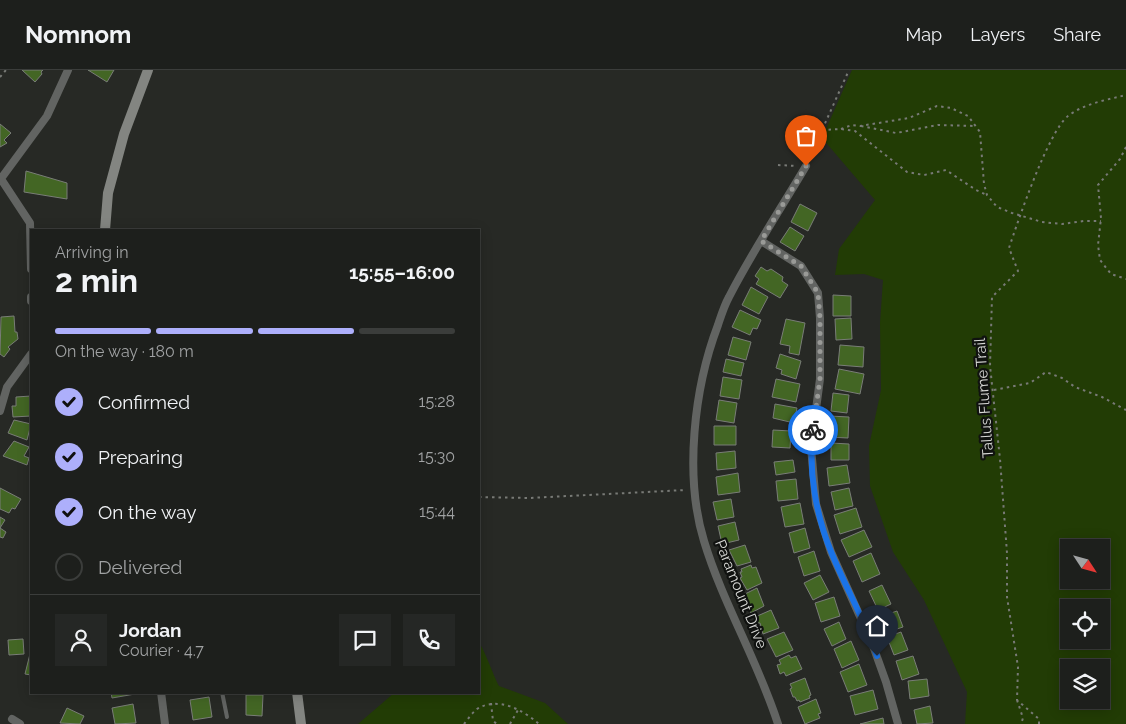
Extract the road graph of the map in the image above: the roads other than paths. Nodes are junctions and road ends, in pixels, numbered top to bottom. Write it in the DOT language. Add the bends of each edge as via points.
graph roads {
  1 [pos="68,70"];
  2 [pos="148,70"];
  3 [pos="806,166"];
  4 [pos="0,180"];
  5 [pos="30,229"];
  6 [pos="105,229"];
  7 [pos="761,241"];
  8 [pos="30,355"];
  9 [pos="0,411"];
  10 [pos="161,694"];
  11 [pos="222,694"];
  12 [pos="297,694"];
  13 [pos="227,717"];
  14 [pos="12,719"];
  15 [pos="20,724"];
  16 [pos="166,724"];
  17 [pos="300,724"];
  18 [pos="778,724"];
  19 [pos="898,724"];
  1 -- 4 [label="street" via="46,116"];
  2 -- 6 [label="street" via="124,134 108,193"];
  3 -- 7 [label="street, Paramount Drive"];
  4 -- 5 [label="street" via="30,223"];
  7 -- 18 [label="street, Paramount Drive" via="728,298 712,342 698,395 694,489 703,540"];
  7 -- 19 [label="street" via="801,266 818,293 820,379 811,447 816,504 831,552 872,643"];
  8 -- 9 [label="street" via="7,387"];
  10 -- 16 [label="street"];
  11 -- 13 [label="lane"];
  12 -- 17 [label="street"];
  14 -- 15 [label="street"];
}
